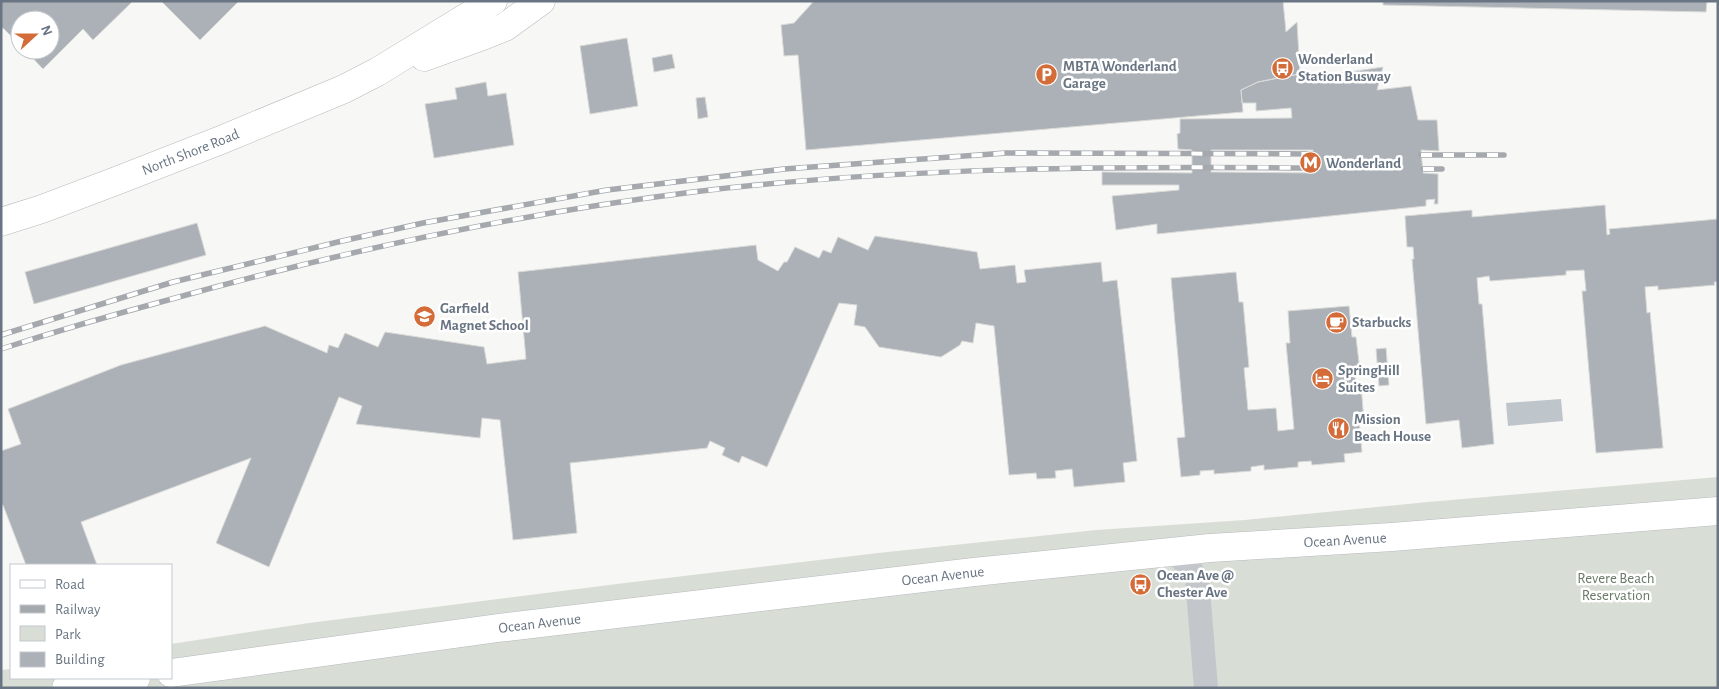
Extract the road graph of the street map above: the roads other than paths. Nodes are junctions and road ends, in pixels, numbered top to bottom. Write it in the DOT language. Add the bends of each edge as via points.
graph roads {
  1 [pos="493,1"];
  2 [pos="541,1"];
  3 [pos="377,72"];
  4 [pos="1,222"];
  5 [pos="1718,511"];
  6 [pos="1176,552"];
  7 [pos="172,672"];
  8 [pos="129,679"];
  9 [pos="66,688"];
  10 [pos="1206,688"];
  1 -- 3 [label="main road, North Shore Road"];
  2 -- 3 [label="main road, North Shore Road" via="519,18 486,35"];
  3 -- 4 [label="main road, North Shore Road" via="222,140 52,206"];
  5 -- 6 [label="main road, Ocean Avenue"];
  6 -- 7 [label="main road, Ocean Avenue" via="745,598"];
  6 -- 10 [label="street" via="1197,578"];
  8 -- 9 [label="main road"];
}
